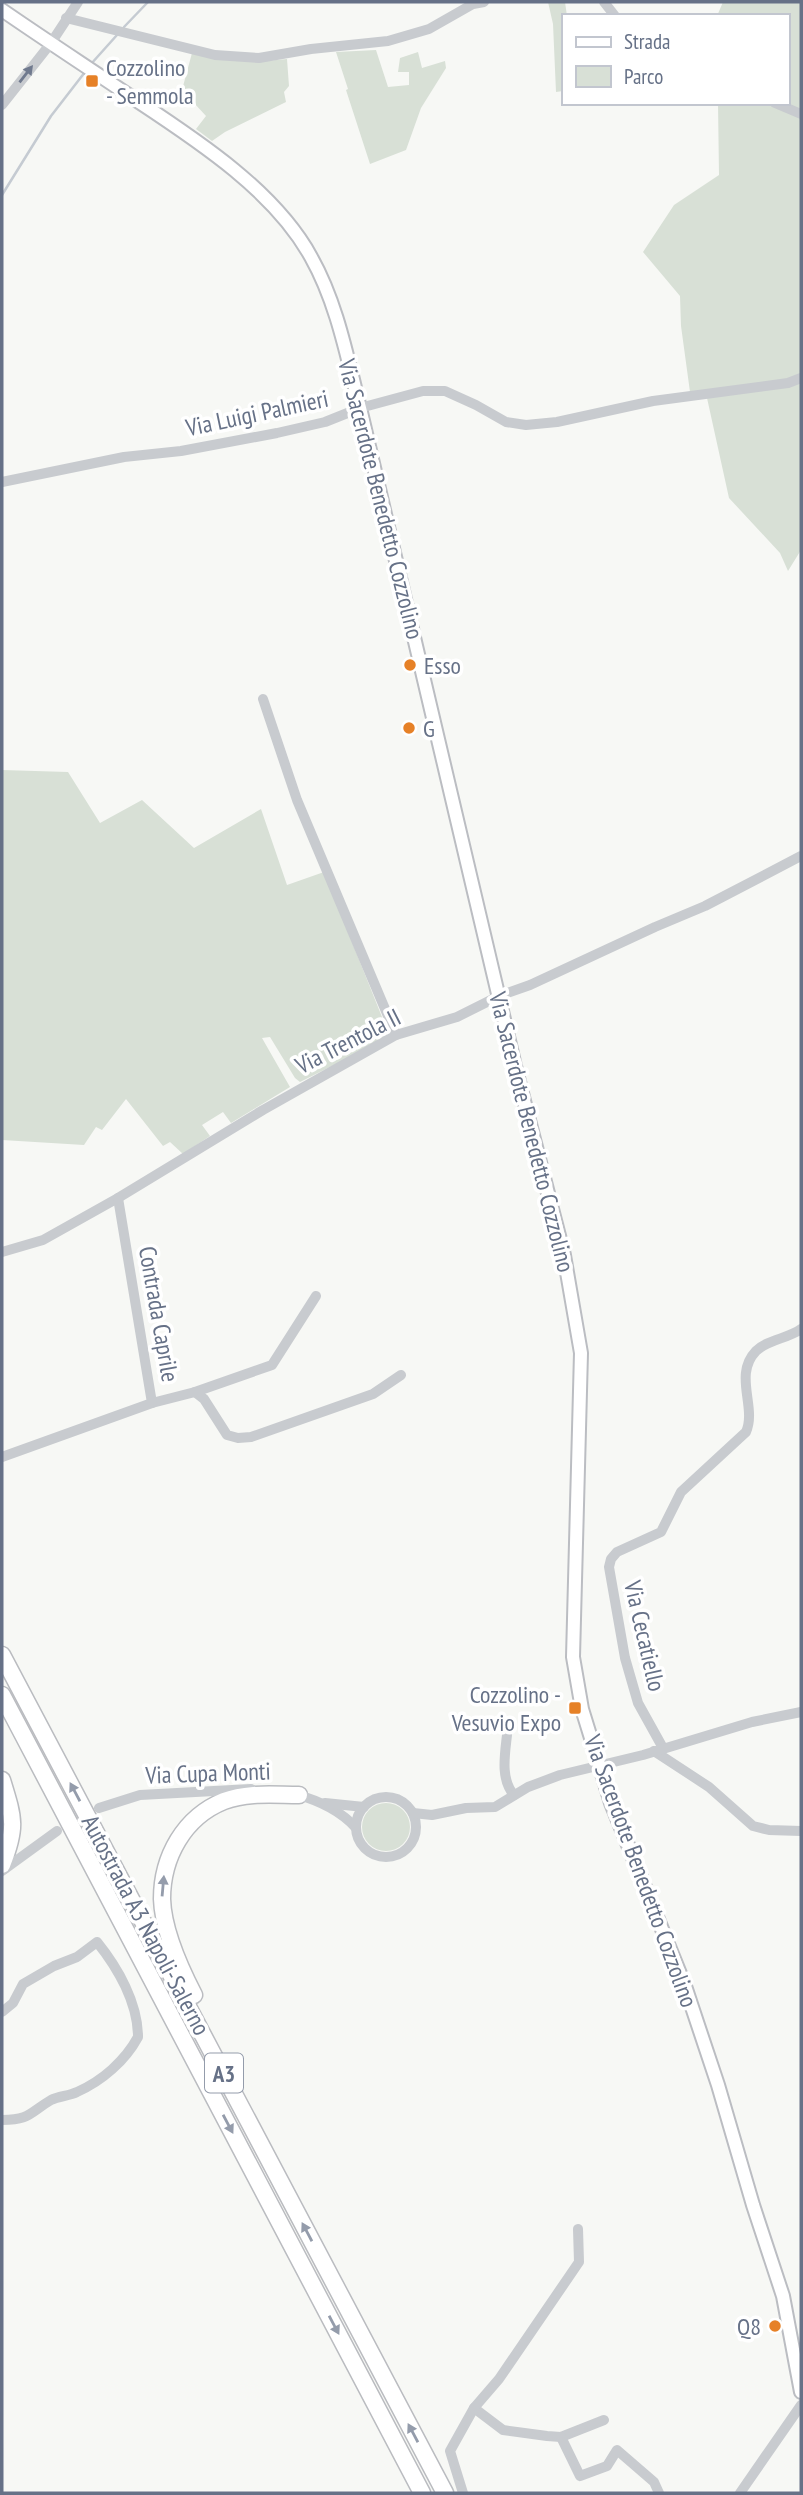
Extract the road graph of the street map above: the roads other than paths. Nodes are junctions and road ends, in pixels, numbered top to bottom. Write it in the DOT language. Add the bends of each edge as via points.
graph roads {
  1 [pos="78,2"];
  2 [pos="484,2"];
  3 [pos="2,10"];
  4 [pos="66,19"];
  5 [pos="51,43"];
  6 [pos="2,105"];
  7 [pos="780,105"];
  8 [pos="801,114"];
  9 [pos="801,378"];
  10 [pos="360,408"];
  11 [pos="2,482"];
  12 [pos="263,699"];
  13 [pos="801,856"];
  14 [pos="499,996"];
  15 [pos="396,1035"];
  16 [pos="118,1198"];
  17 [pos="2,1252"];
  18 [pos="316,1296"];
  19 [pos="801,1329"];
  20 [pos="401,1375"];
  21 [pos="195,1392"];
  22 [pos="152,1403"];
  23 [pos="2,1457"];
  24 [pos="2,1654"];
  25 [pos="2,1695"];
  26 [pos="801,1712"];
  27 [pos="508,1735"];
  28 [pos="659,1750"];
  29 [pos="600,1766"];
  30 [pos="2,1780"];
  31 [pos="299,1795"];
  32 [pos="514,1795"];
  33 [pos="319,1802"];
  34 [pos="364,1807"];
  35 [pos="99,1808"];
  36 [pos="413,1813"];
  37 [pos="432,1815"];
  38 [pos="356,1828"];
  39 [pos="416,1829"];
  40 [pos="57,1831"];
  41 [pos="801,1831"];
  42 [pos="2,1865"];
  43 [pos="2,1871"];
  44 [pos="2,2012"];
  45 [pos="243,2110"];
  46 [pos="2,2120"];
  47 [pos="578,2229"];
  48 [pos="801,2392"];
  49 [pos="801,2405"];
  50 [pos="474,2407"];
  51 [pos="604,2420"];
  52 [pos="561,2437"];
  53 [pos="422,2493"];
  54 [pos="445,2493"];
  55 [pos="463,2493"];
  56 [pos="659,2493"];
  57 [pos="740,2493"];
  1 -- 4 [label="street"];
  2 -- 4 [label="street" via="429,29 387,41 259,58 215,55"];
  3 -- 5 [label="main road, Via Sacerdote Benedetto Cozzolino"];
  4 -- 5 [label="street"];
  6 -- 5 [label="street, one-way"];
  5 -- 10 [label="main road, Via Sacerdote Benedetto Cozzolino" via="186,133 232,168 281,215 311,256 333,307"];
  7 -- 8 [label="street"];
  9 -- 10 [label="street, Via Luigi Palmieri" via="653,401 546,424 514,425 445,391 423,391"];
  10 -- 11 [label="street, Via Luigi Palmieri" via="277,433"];
  10 -- 14 [label="main road, Via Sacerdote Benedetto Cozzolino"];
  12 -- 15 [label="street" via="297,800"];
  13 -- 14 [label="street, Via Trentola II" via="705,906"];
  14 -- 15 [label="street, Via Trentola II" via="457,1017"];
  14 -- 29 [label="main road, Via Sacerdote Benedetto Cozzolino" via="564,1255 581,1353 573,1657 582,1709"];
  15 -- 16 [label="street, Via Trentola II"];
  16 -- 17 [label="street, Via Trentola II" via="43,1240"];
  16 -- 22 [label="street, Contrada Caprile"];
  18 -- 21 [label="street" via="272,1365"];
  19 -- 28 [label="street, Via Cecatiello" via="757,1350 746,1368 746,1432 681,1492 661,1532 611,1559 625,1658"];
  20 -- 21 [label="street" via="373,1394 251,1437 227,1435"];
  21 -- 22 [label="street"];
  22 -- 23 [label="street, Contrada Caprile"];
  45 -- 24 [label="highway, Autostrada A3 Napoli-Salerno / A3, one-way"];
  25 -- 53 [label="highway, Autostrada A3 Napoli-Salerno / A3, one-way"];
  26 -- 28 [label="street"];
  27 -- 32 [label="street" via="505,1776"];
  28 -- 29 [label="street"];
  28 -- 41 [label="street" via="753,1826"];
  29 -- 32 [label="street" via="561,1774"];
  29 -- 48 [label="main road, Via Sacerdote Benedetto Cozzolino" via="718,2085 783,2296"];
  30 -- 42 [label="highway" via="13,1831"];
  31 -- 33 [label="street, Via Cupa Monti"];
  31 -- 35 [label="street, Via Cupa Monti" via="273,1788 209,1790 140,1795"];
  45 -- 31 [label="highway, one-way" via="228,2063 169,1933 162,1901 164,1874 172,1849 203,1813 250,1795"];
  32 -- 37 [label="street" via="495,1807"];
  33 -- 34 [label="street, Via Cupa Monti"];
  33 -- 38 [label="street, Via Cupa Monti"];
  34 -- 36 [label="street" via="373,1800 396,1798"];
  34 -- 38 [label="street"];
  36 -- 37 [label="street"];
  36 -- 39 [label="street"];
  37 -- 39 [label="street"];
  38 -- 39 [label="street" via="365,1848 386,1857 406,1849"];
  40 -- 43 [label="street"];
  44 -- 46 [label="street" via="17,1998 23,1984 77,1958 97,1942 128,1994 138,2037 96,2082 54,2099 30,2116"];
  54 -- 45 [label="highway, Autostrada A3 Napoli-Salerno / A3, one-way"];
  47 -- 50 [label="street" via="579,2262 499,2379"];
  49 -- 57 [label="street"];
  50 -- 52 [label="street" via="503,2430"];
  50 -- 55 [label="street" via="450,2451"];
  51 -- 52 [label="street"];
  52 -- 56 [label="street" via="580,2476 607,2466 617,2450 654,2482"];
}
